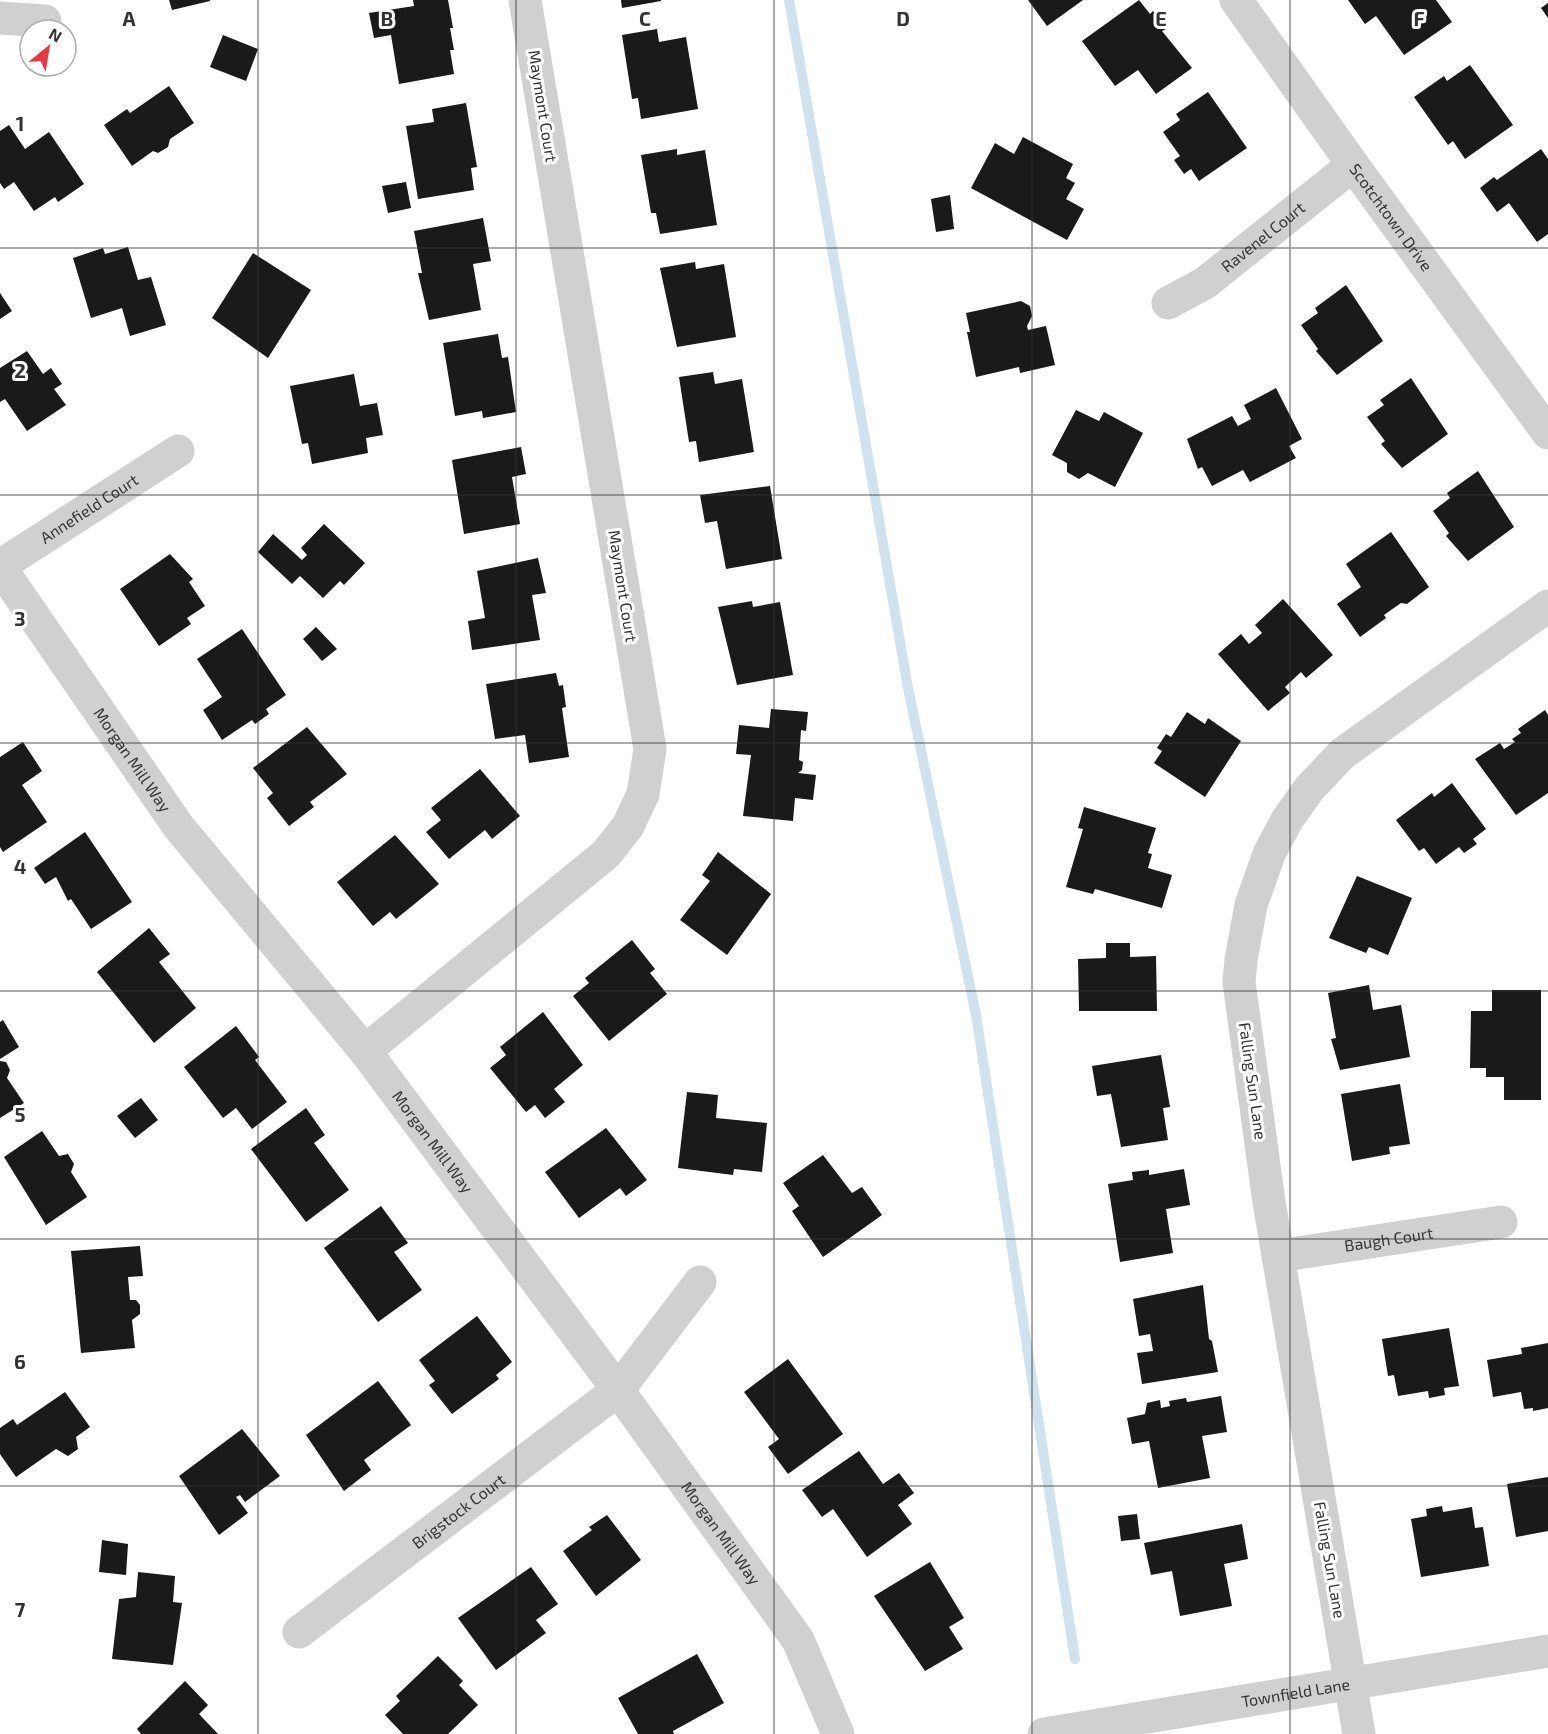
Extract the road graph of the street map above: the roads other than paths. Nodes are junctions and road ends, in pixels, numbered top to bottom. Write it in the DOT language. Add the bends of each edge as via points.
graph roads {
  1 [pos="525,0"];
  2 [pos="1236,0"];
  3 [pos="0,18"];
  4 [pos="18,19"];
  5 [pos="1353,165"];
  6 [pos="1168,303"];
  7 [pos="1548,433"];
  8 [pos="178,452"];
  9 [pos="0,567"];
  10 [pos="1548,606"];
  11 [pos="365,1051"];
  12 [pos="1501,1222"];
  13 [pos="1278,1256"];
  14 [pos="700,1282"];
  15 [pos="618,1390"];
  16 [pos="299,1632"];
  17 [pos="1548,1651"];
  18 [pos="1350,1683"];
  19 [pos="837,1734"];
  20 [pos="1044,1734"];
  21 [pos="1359,1734"];
  1 -- 11 [label="street, Maymont Court" via="650,749 643,794 628,826 606,854"];
  2 -- 5 [label="street, Scotchtown Drive"];
  3 -- 4 [label="street"];
  5 -- 6 [label="street, Ravenel Court" via="1205,283"];
  5 -- 7 [label="street, Scotchtown Drive"];
  8 -- 9 [label="street, Annefield Court"];
  9 -- 11 [label="street, Morgan Mill Way" via="178,826"];
  10 -- 13 [label="street, Falling Sun Lane" via="1342,754 1309,789 1269,854 1251,905 1239,982"];
  11 -- 15 [label="street, Morgan Mill Way"];
  12 -- 13 [label="street, Baugh Court"];
  13 -- 18 [label="street, Falling Sun Lane"];
  14 -- 15 [label="street, Brigstock Court"];
  15 -- 16 [label="street, Brigstock Court"];
  15 -- 19 [label="street, Morgan Mill Way" via="798,1640"];
  17 -- 18 [label="street, Townfield Lane"];
  18 -- 20 [label="street, Townfield Lane"];
  18 -- 21 [label="street, Falling Sun Lane"];
}
